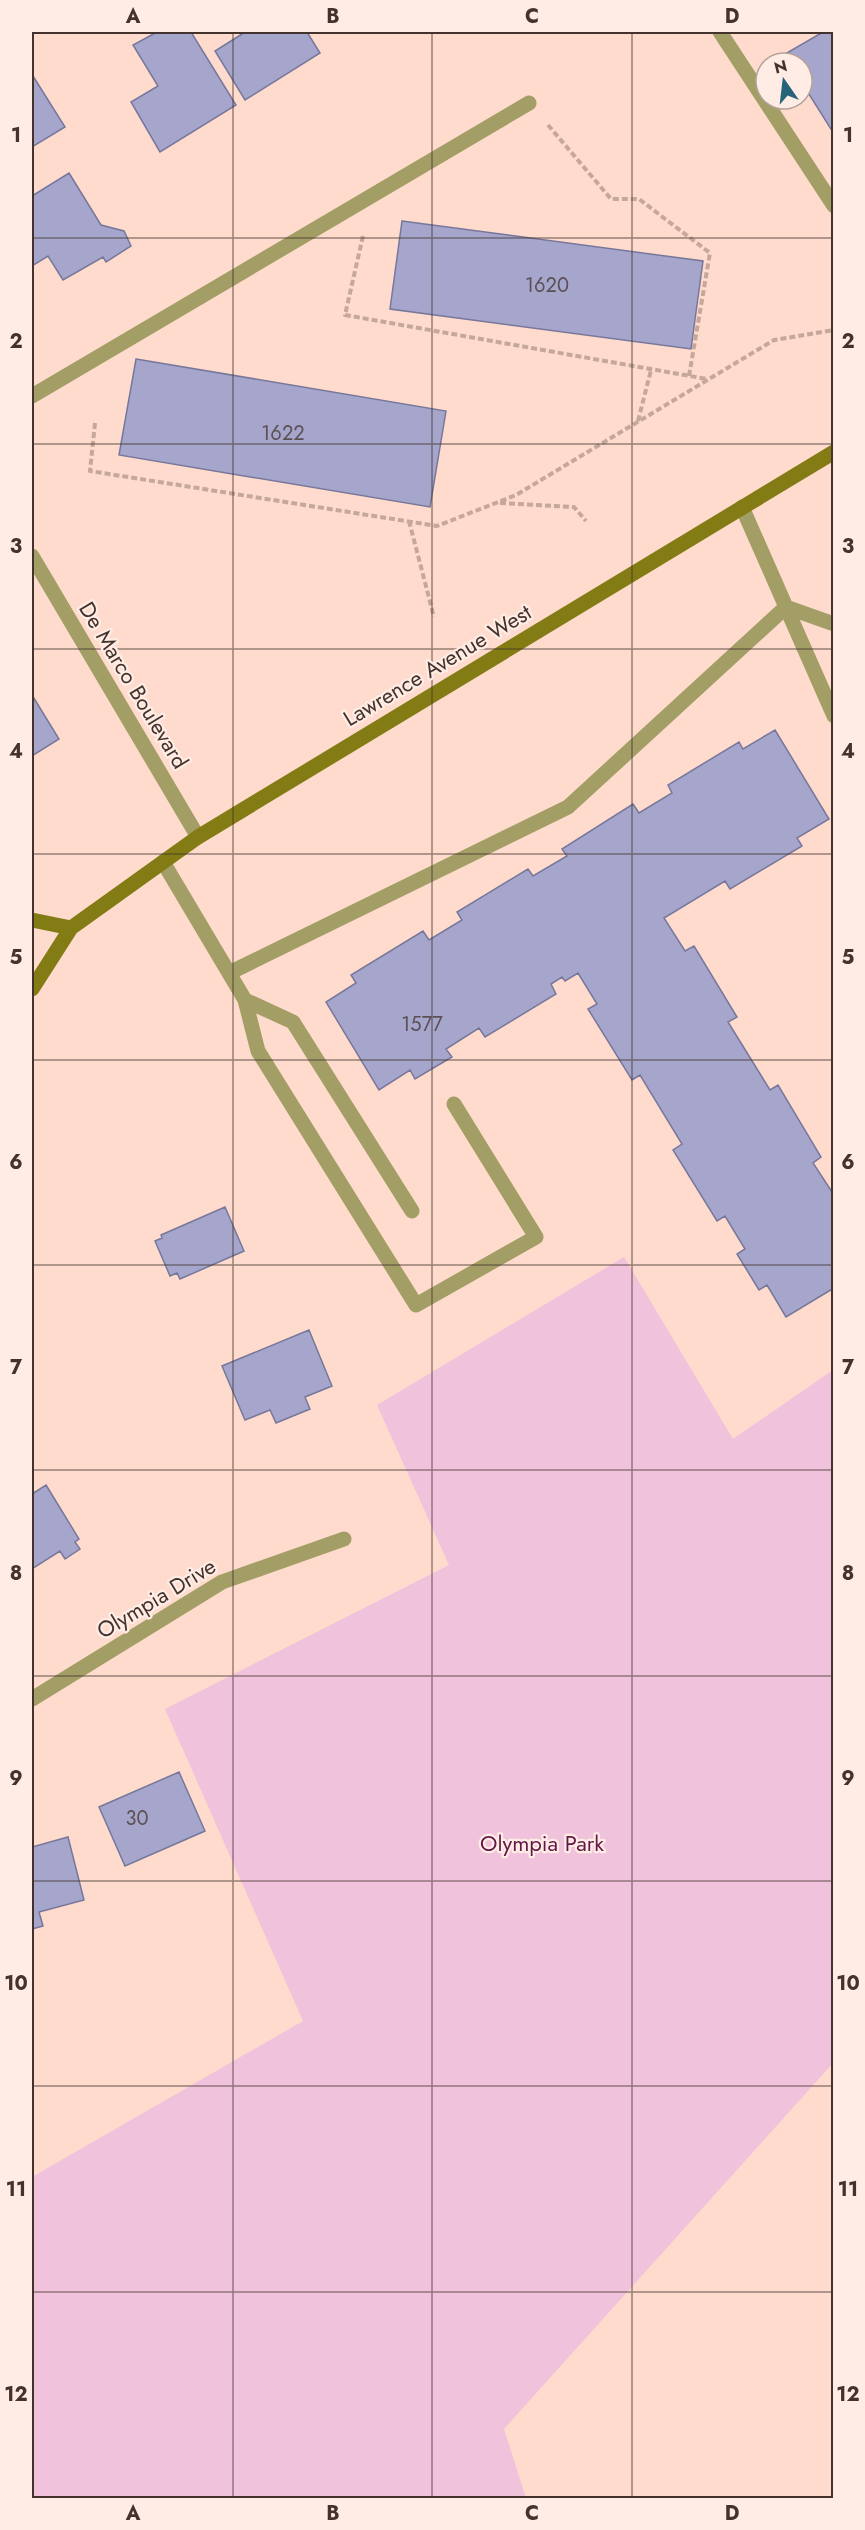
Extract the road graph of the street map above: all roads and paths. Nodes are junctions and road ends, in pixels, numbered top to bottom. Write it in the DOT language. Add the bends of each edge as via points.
graph roads {
  1 [pos="720,32"];
  2 [pos="529,103"];
  3 [pos="372,195"];
  4 [pos="834,206"];
  5 [pos="834,330"];
  6 [pos="651,370"];
  7 [pos="689,376"];
  8 [pos="708,380"];
  9 [pos="32,396"];
  10 [pos="638,422"];
  11 [pos="95,423"];
  12 [pos="834,452"];
  13 [pos="497,502"];
  14 [pos="742,507"];
  15 [pos="409,521"];
  16 [pos="586,521"];
  17 [pos="32,556"];
  18 [pos="786,607"];
  19 [pos="434,617"];
  20 [pos="834,624"];
  21 [pos="834,716"];
  22 [pos="198,837"];
  23 [pos="163,862"];
  24 [pos="32,920"];
  25 [pos="71,928"];
  26 [pos="229,973"];
  27 [pos="32,989"];
  28 [pos="245,1000"];
  29 [pos="454,1104"];
  30 [pos="412,1211"];
  31 [pos="344,1539"];
  32 [pos="32,1699"];
  1 -- 4 [label="street"];
  2 -- 3 [label="street"];
  2 -- 7 [label="path" via="611,199 639,199 710,253"];
  3 -- 6 [label="path" via="345,315"];
  3 -- 9 [label="street"];
  5 -- 8 [label="path" via="774,340"];
  6 -- 7 [label="path"];
  6 -- 10 [label="path"];
  7 -- 8 [label="path"];
  8 -- 10 [label="path"];
  10 -- 13 [label="path" via="516,495"];
  11 -- 15 [label="path" via="90,471"];
  12 -- 14 [label="main road, Lawrence Avenue West"];
  13 -- 15 [label="path" via="437,526"];
  13 -- 16 [label="path" via="574,507"];
  14 -- 18 [label="street"];
  14 -- 22 [label="main road, Lawrence Avenue West"];
  15 -- 19 [label="path"];
  17 -- 22 [label="street, De Marco Boulevard"];
  18 -- 20 [label="street"];
  18 -- 21 [label="street"];
  18 -- 26 [label="street" via="568,807"];
  22 -- 23 [label="main road, Lawrence Avenue West"];
  23 -- 25 [label="main road, Lawrence Avenue West"];
  23 -- 26 [label="street"];
  24 -- 25 [label="main road"];
  25 -- 27 [label="main road, Lawrence Avenue West"];
  26 -- 28 [label="street"];
  28 -- 29 [label="street" via="258,1051 416,1305 536,1237"];
  28 -- 30 [label="street" via="293,1022"];
  31 -- 32 [label="street, Olympia Drive" via="222,1582"];
}
